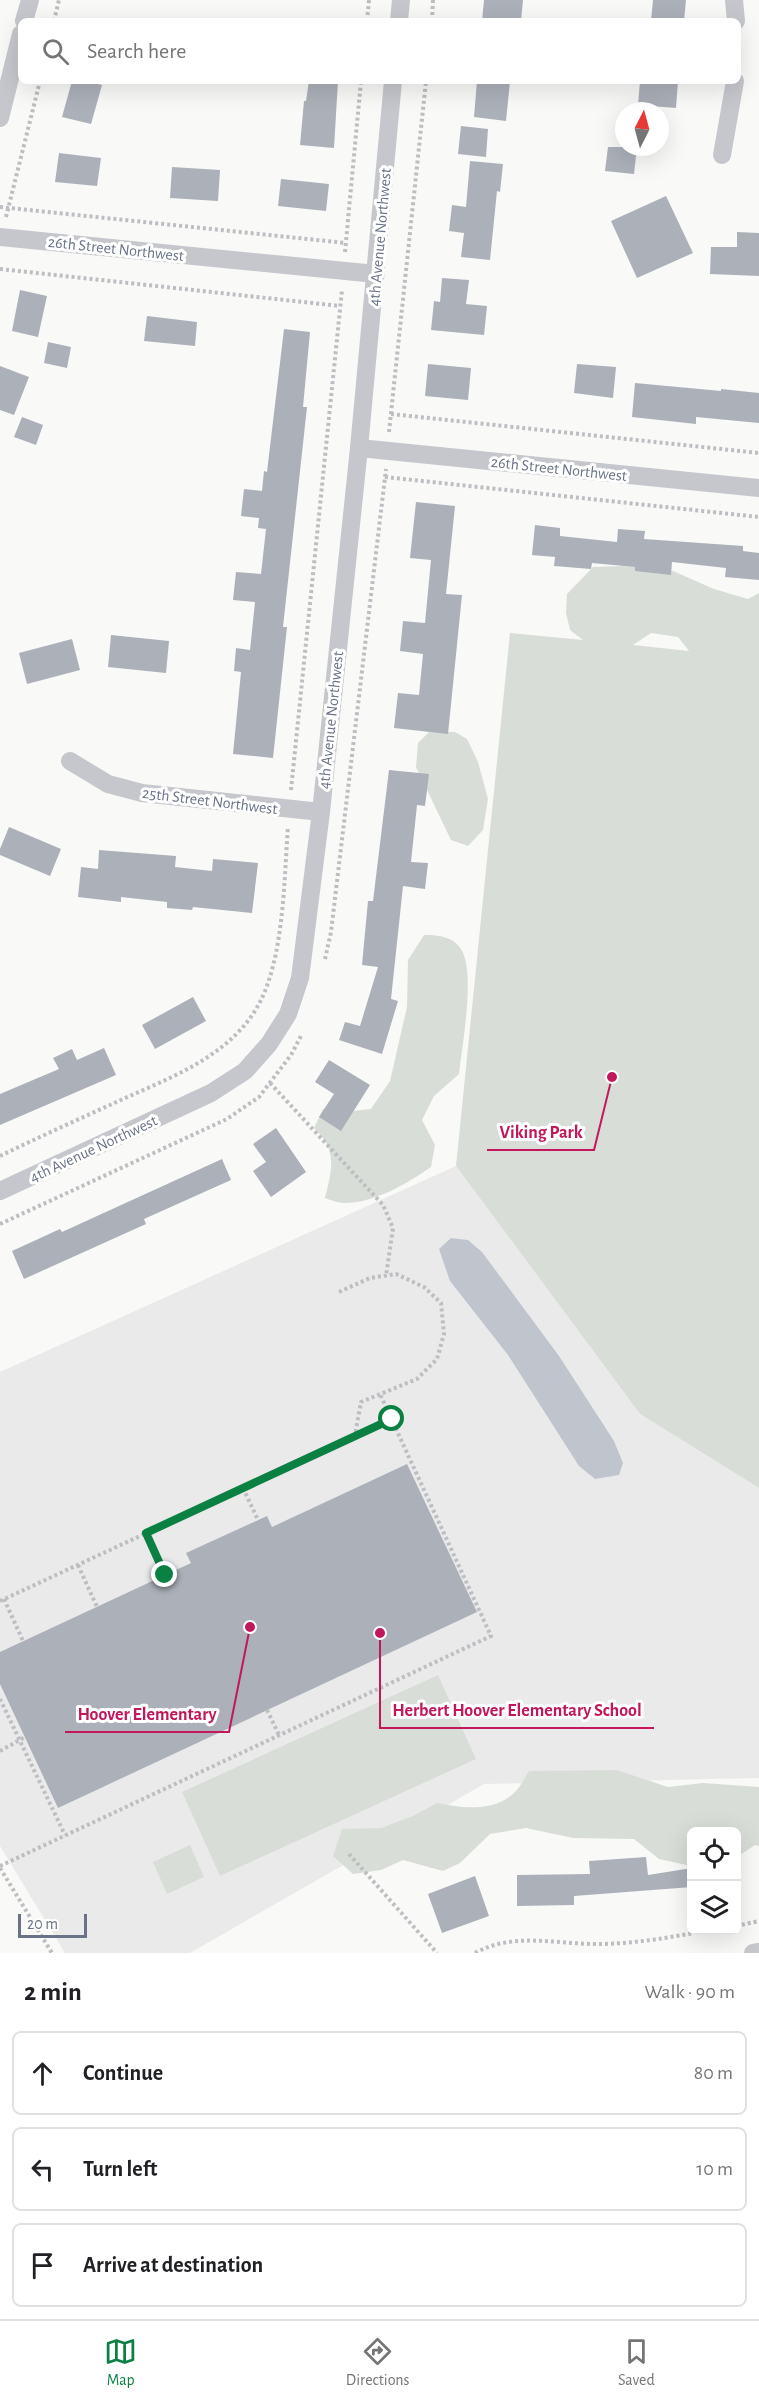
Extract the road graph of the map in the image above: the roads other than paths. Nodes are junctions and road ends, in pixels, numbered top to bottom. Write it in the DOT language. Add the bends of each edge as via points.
graph roads {
  1 [pos="30,0"];
  2 [pos="401,0"];
  3 [pos="734,0"];
  4 [pos="25,18"];
  5 [pos="399,18"];
  6 [pos="736,18"];
  7 [pos="18,46"];
  8 [pos="393,84"];
  9 [pos="734,84"];
  10 [pos="0,118"];
  11 [pos="722,155"];
  12 [pos="0,237"];
  13 [pos="376,274"];
  14 [pos="359,448"];
  15 [pos="759,488"];
  16 [pos="70,761"];
  17 [pos="321,812"];
  18 [pos="0,1191"];
  19 [pos="759,1952"];
  20 [pos="753,1953"];
  1 -- 4 [label="street"];
  2 -- 5 [label="street"];
  3 -- 6 [label="street"];
  7 -- 10 [label="street"];
  8 -- 13 [label="street, 4th Avenue Northwest"];
  9 -- 11 [label="street"];
  12 -- 13 [label="street, 26th Street Northwest"];
  13 -- 14 [label="street, 4th Avenue Northwest"];
  14 -- 15 [label="street, 26th Street Northwest"];
  14 -- 17 [label="street, 4th Avenue Northwest"];
  16 -- 17 [label="street, 25th Street Northwest" via="108,784 142,793"];
  17 -- 18 [label="street, 4th Avenue Northwest" via="300,978 288,1014 269,1044 245,1071 211,1093"];
  19 -- 20 [label="street"];
}
